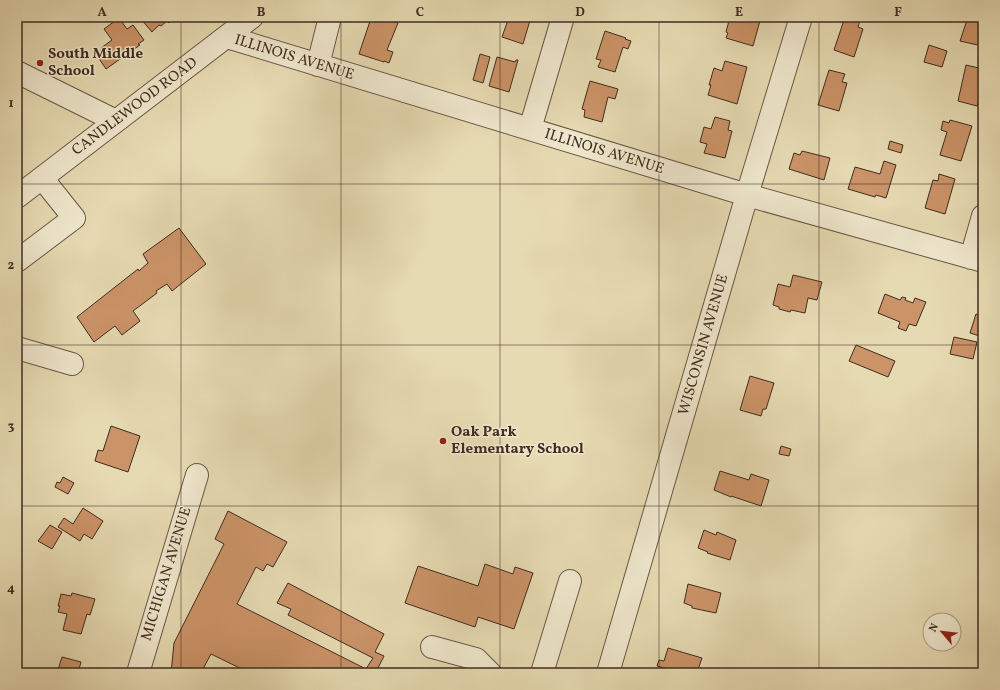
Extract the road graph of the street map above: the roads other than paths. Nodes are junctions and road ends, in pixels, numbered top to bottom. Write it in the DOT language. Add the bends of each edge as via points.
graph roads {
  1 [pos="252,17"];
  2 [pos="330,17"];
  3 [pos="563,17"];
  4 [pos="801,17"];
  5 [pos="227,38"];
  6 [pos="318,65"];
  7 [pos="17,72"];
  8 [pos="116,122"];
  9 [pos="530,129"];
  10 [pos="42,178"];
  11 [pos="747,195"];
  12 [pos="17,197"];
  13 [pos="983,216"];
  14 [pos="977,260"];
  15 [pos="17,261"];
  16 [pos="17,348"];
  17 [pos="72,364"];
  18 [pos="197,475"];
  19 [pos="570,581"];
  20 [pos="432,646"];
  21 [pos="138,673"];
  22 [pos="490,673"];
  23 [pos="542,673"];
  24 [pos="608,673"];
  1 -- 5 [label="street, CANDLEWOOD ROAD"];
  2 -- 6 [label="street"];
  3 -- 9 [label="street"];
  4 -- 11 [label="street, WISCONSIN AVENUE"];
  5 -- 6 [label="street, ILLINOIS AVENUE"];
  5 -- 8 [label="street, CANDLEWOOD ROAD"];
  6 -- 9 [label="street, ILLINOIS AVENUE"];
  7 -- 8 [label="street"];
  8 -- 10 [label="street, CANDLEWOOD ROAD"];
  9 -- 11 [label="street, ILLINOIS AVENUE"];
  10 -- 12 [label="street, CANDLEWOOD ROAD"];
  10 -- 15 [label="street" via="74,218"];
  11 -- 14 [label="street, ILLINOIS AVENUE"];
  11 -- 24 [label="street, WISCONSIN AVENUE"];
  13 -- 14 [label="street"];
  16 -- 17 [label="street"];
  18 -- 21 [label="street, MICHIGAN AVENUE"];
  19 -- 23 [label="street"];
  20 -- 22 [label="street" via="476,659"];
}
